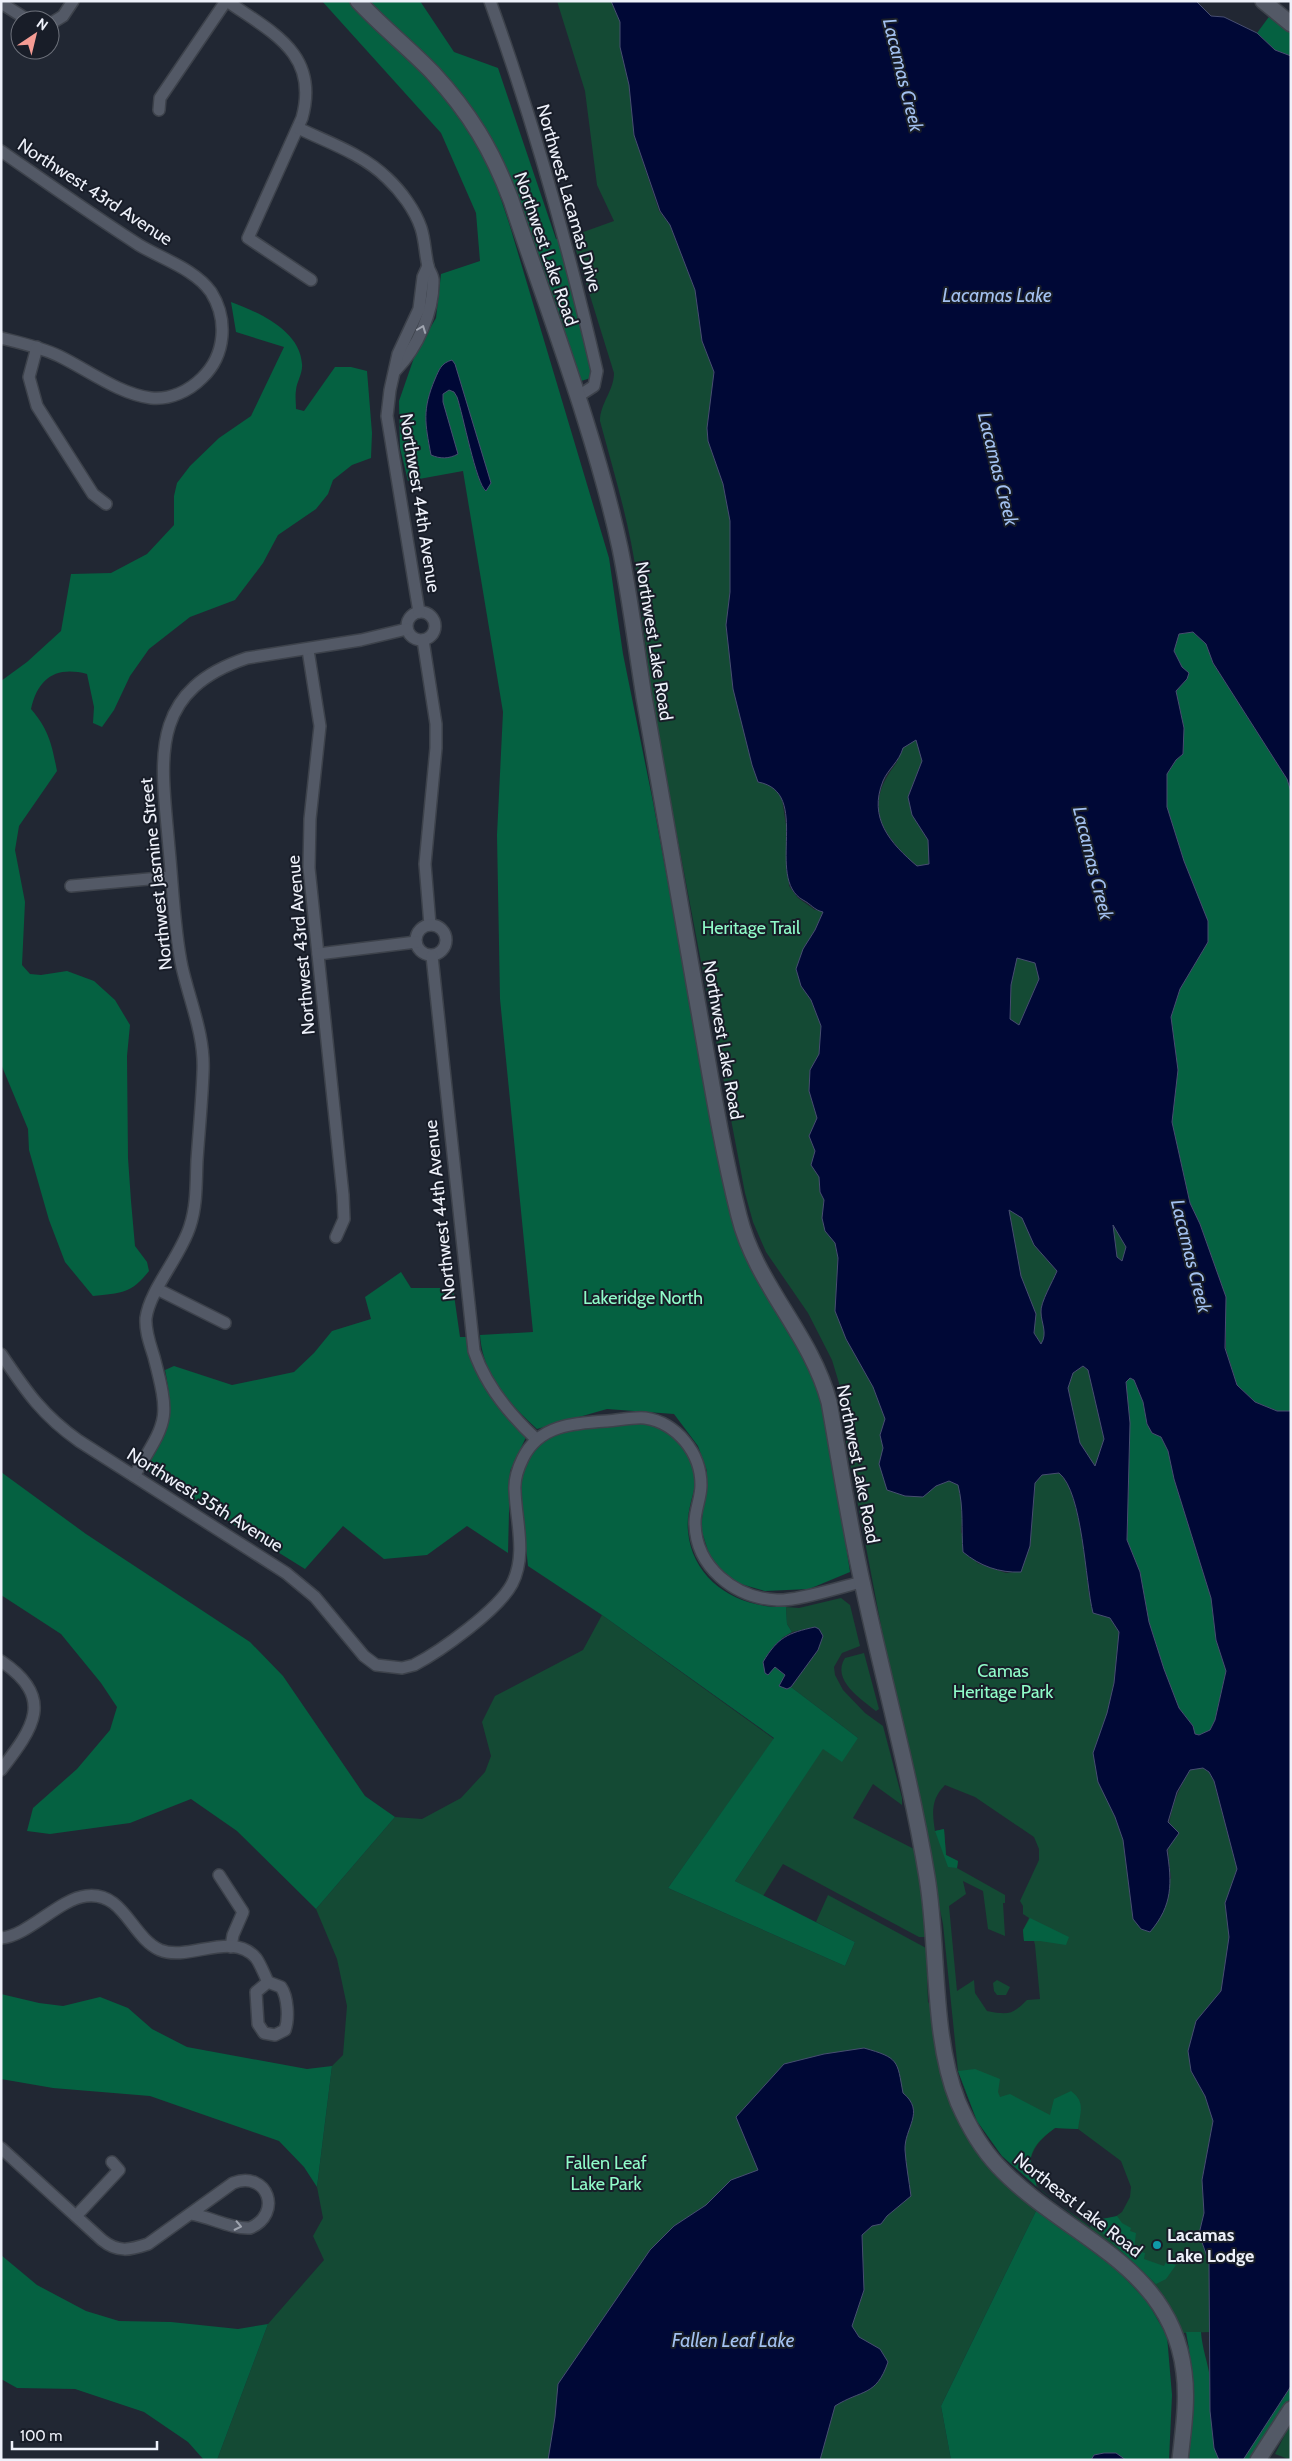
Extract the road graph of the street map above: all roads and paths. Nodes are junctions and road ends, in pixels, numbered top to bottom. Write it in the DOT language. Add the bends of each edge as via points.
graph roads {
  1 [pos="73,1"];
  2 [pos="226,1"];
  3 [pos="358,1"];
  4 [pos="490,1"];
  5 [pos="1263,1"];
  6 [pos="1,2"];
  7 [pos="13,10"];
  8 [pos="60,18"];
  9 [pos="1291,24"];
  10 [pos="158,110"];
  11 [pos="298,128"];
  12 [pos="1,151"];
  13 [pos="311,280"];
  14 [pos="1,338"];
  15 [pos="37,347"];
  16 [pos="577,397"];
  17 [pos="106,504"];
  18 [pos="419,612"];
  19 [pos="407,629"];
  20 [pos="423,640"];
  21 [pos="308,650"];
  22 [pos="171,877"];
  23 [pos="71,886"];
  24 [pos="430,925"];
  25 [pos="416,942"];
  26 [pos="318,954"];
  27 [pos="432,956"];
  28 [pos="336,1237"];
  29 [pos="157,1290"];
  30 [pos="225,1323"];
  31 [pos="1,1354"];
  32 [pos="536,1439"];
  33 [pos="134,1476"];
  34 [pos="862,1582"];
  35 [pos="1,1660"];
  36 [pos="1,1770"];
  37 [pos="219,1875"];
  38 [pos="1,1938"];
  39 [pos="231,1947"];
  40 [pos="934,1949"];
  41 [pos="268,1982"];
  42 [pos="1,2148"];
  43 [pos="112,2162"];
  44 [pos="191,2214"];
  45 [pos="76,2216"];
  46 [pos="1291,2409"];
  47 [pos="1268,2453"];
  48 [pos="1180,2460"];
  49 [pos="1258,2460"];
  1 -- 8 [label="street"];
  2 -- 10 [label="street" via="160,98"];
  2 -- 11 [label="street" via="284,41 293,52 306,89"];
  3 -- 16 [label="main road, Northwest Lake Road" via="444,86 495,158"];
  4 -- 16 [label="street, Northwest Lacamas Drive" via="570,253 597,371 594,386"];
  5 -- 9 [label="main road"];
  6 -- 7 [label="street"];
  11 -- 13 [label="street" via="248,238"];
  11 -- 18 [label="street, Northwest 44th Avenue" via="362,159 387,177 421,228 433,278 427,315 409,356 396,370 390,390 388,430"];
  12 -- 15 [label="street, Northwest 43rd Avenue" via="140,246 203,283 222,317 223,334 214,365 197,384 168,397 152,398 130,392"];
  14 -- 15 [label="street, Northwest 43rd Avenue"];
  15 -- 17 [label="street" via="29,377 37,406 93,494"];
  16 -- 34 [label="main road, Northwest Lake Road" via="606,486 620,551 704,1038 740,1220 760,1273 813,1357 822,1377"];
  18 -- 19 [label="street, Northwest 44th Avenue" via="410,617"];
  18 -- 20 [label="street, Northwest 44th Avenue" via="430,615 435,624 432,635"];
  19 -- 20 [label="street" via="412,638"];
  19 -- 21 [label="street, Northwest Jasmine Street"];
  20 -- 24 [label="street" via="436,724 425,864"];
  21 -- 22 [label="street, Northwest Jasmine Street" via="247,658 230,664 203,680 189,693 170,720 162,769"];
  21 -- 26 [label="street, Northwest 43rd Avenue" via="320,726 309,852"];
  22 -- 23 [label="street"];
  22 -- 29 [label="street, Northwest Jasmine Street" via="182,965 202,1045 204,1071 193,1216 185,1242"];
  24 -- 25 [label="street" via="420,930"];
  24 -- 27 [label="street" via="442,929 446,940 442,951"];
  25 -- 26 [label="street"];
  25 -- 27 [label="street" via="420,951"];
  26 -- 28 [label="street, Northwest 43rd Avenue" via="343,1195 344,1219"];
  27 -- 32 [label="street, Northwest 44th Avenue" via="474,1351 494,1392"];
  29 -- 30 [label="street"];
  29 -- 33 [label="street, Northwest Jasmine Street" via="147,1313 146,1327 164,1394 165,1418"];
  31 -- 33 [label="street, Northwest 35th Avenue" via="34,1402 51,1420"];
  32 -- 33 [label="street, Northwest 35th Avenue" via="517,1470 515,1490 520,1555 508,1590 490,1610 423,1660 402,1668 376,1665 364,1656 315,1597 286,1573"];
  32 -- 34 [label="street" via="552,1430 583,1423 645,1418 661,1423 681,1436 695,1458 701,1484 695,1522 698,1540 712,1569 728,1585 754,1598 778,1600"];
  34 -- 40 [label="main road, Northwest Lake Road" via="926,1871"];
  35 -- 36 [label="street" via="26,1682 33,1697 34,1715 30,1729"];
  37 -- 39 [label="street" via="243,1912"];
  38 -- 39 [label="street" via="79,1897 95,1896 119,1907 142,1936 162,1950 180,1953"];
  39 -- 41 [label="street" via="253,1956"];
  40 -- 48 [label="main road, Northeast Lake Road" via="949,2074 958,2102 982,2146 1021,2187 1140,2279 1165,2311 1179,2345 1184,2370 1186,2396"];
  42 -- 45 [label="street"];
  43 -- 45 [label="street" via="119,2170"];
  44 -- 44 [label="street, one-way" via="250,2228 265,2216 267,2196 261,2186 244,2179 225,2187"];
  44 -- 45 [label="street" via="148,2244 132,2250 108,2245"];
  46 -- 47 [label="main road"];
  47 -- 49 [label="main road"];
}
